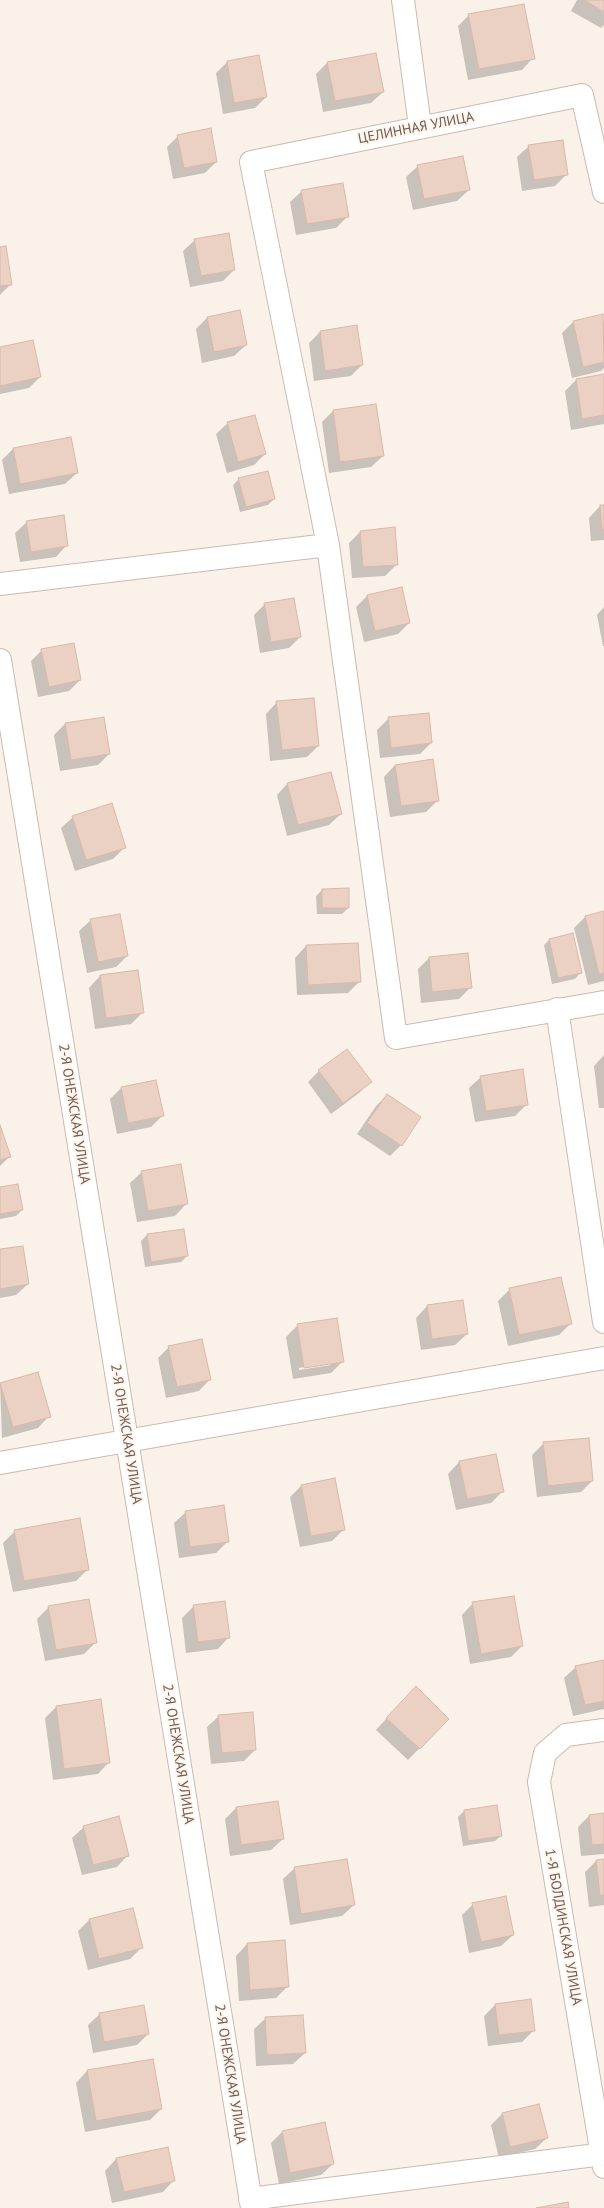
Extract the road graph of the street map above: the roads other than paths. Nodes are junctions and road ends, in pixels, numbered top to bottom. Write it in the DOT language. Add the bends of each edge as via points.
graph roads {
  1 [pos="403,0"];
  2 [pos="420,126"];
  3 [pos="604,192"];
  4 [pos="328,546"];
  5 [pos="0,584"];
  6 [pos="0,660"];
  7 [pos="604,1002"];
  8 [pos="557,1010"];
  9 [pos="604,1322"];
  10 [pos="604,1358"];
  11 [pos="128,1443"];
  12 [pos="0,1463"];
  13 [pos="604,1730"];
  14 [pos="603,2158"];
  15 [pos="251,2204"];
  1 -- 2 [label="street"];
  2 -- 3 [label="street, ЦЕЛИННАЯ УЛИЦА" via="582,95"];
  2 -- 4 [label="street, ЦЕЛИННАЯ УЛИЦА" via="251,162"];
  4 -- 5 [label="street"];
  4 -- 8 [label="street" via="396,1038"];
  6 -- 11 [label="street, 2-Я ОНЕЖСКАЯ УЛИЦА"];
  7 -- 8 [label="street"];
  8 -- 9 [label="street"];
  10 -- 11 [label="street"];
  11 -- 12 [label="street"];
  11 -- 15 [label="street, 2-Я ОНЕЖСКАЯ УЛИЦА"];
  13 -- 14 [label="street, 1-Я БОЛДИНСКАЯ УЛИЦА" via="566,1735 545,1753 539,1782"];
  14 -- 15 [label="street"];
}
